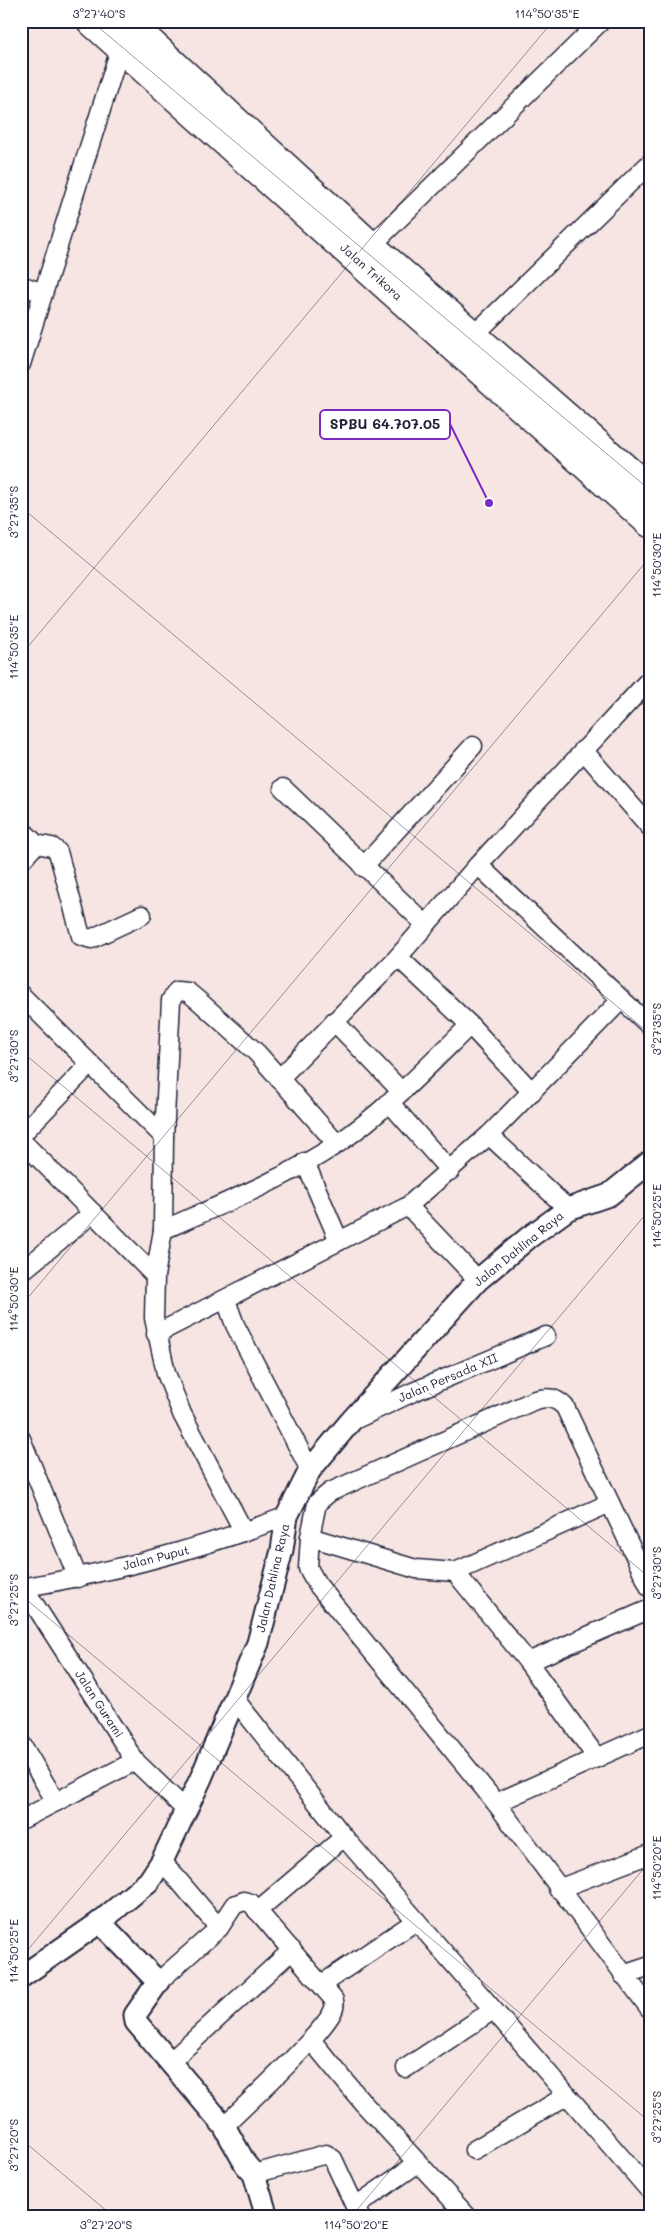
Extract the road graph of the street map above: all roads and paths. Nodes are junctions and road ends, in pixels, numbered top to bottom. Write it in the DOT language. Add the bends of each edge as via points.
graph roads {
  1 [pos="92,21"];
  2 [pos="127,21"];
  3 [pos="601,21"];
  4 [pos="136,51"];
  5 [pos="650,164"];
  6 [pos="371,246"];
  7 [pos="21,285"];
  8 [pos="43,293"];
  9 [pos="473,336"];
  10 [pos="21,364"];
  11 [pos="650,490"];
  12 [pos="650,523"];
  13 [pos="650,679"];
  14 [pos="473,746"];
  15 [pos="583,750"];
  16 [pos="283,788"];
  17 [pos="650,827"];
  18 [pos="21,829"];
  19 [pos="36,844"];
  20 [pos="21,861"];
  21 [pos="478,865"];
  22 [pos="363,867"];
  23 [pos="142,915"];
  24 [pos="425,924"];
  25 [pos="398,957"];
  26 [pos="21,995"];
  27 [pos="621,1000"];
  28 [pos="334,1021"];
  29 [pos="470,1025"];
  30 [pos="650,1026"];
  31 [pos="90,1064"];
  32 [pos="279,1079"];
  33 [pos="532,1092"];
  34 [pos="395,1097"];
  35 [pos="21,1135"];
  36 [pos="489,1135"];
  37 [pos="164,1137"];
  38 [pos="21,1140"];
  39 [pos="337,1144"];
  40 [pos="305,1162"];
  41 [pos="650,1162"];
  42 [pos="450,1171"];
  43 [pos="408,1206"];
  44 [pos="568,1209"];
  45 [pos="93,1213"];
  46 [pos="163,1230"];
  47 [pos="340,1241"];
  48 [pos="21,1272"];
  49 [pos="155,1276"];
  50 [pos="478,1280"];
  51 [pos="226,1300"];
  52 [pos="156,1334"];
  53 [pos="546,1336"];
  54 [pos="350,1422"];
  55 [pos="21,1439"];
  56 [pos="310,1470"];
  57 [pos="610,1503"];
  58 [pos="244,1532"];
  59 [pos="284,1534"];
  60 [pos="309,1539"];
  61 [pos="454,1572"];
  62 [pos="78,1578"];
  63 [pos="22,1588"];
  64 [pos="650,1588"];
  65 [pos="650,1609"];
  66 [pos="528,1662"];
  67 [pos="234,1698"];
  68 [pos="650,1734"];
  69 [pos="21,1743"];
  70 [pos="597,1758"];
  71 [pos="136,1761"];
  72 [pos="56,1802"];
  73 [pos="496,1803"];
  74 [pos="186,1810"];
  75 [pos="21,1820"];
  76 [pos="344,1837"];
  77 [pos="650,1854"];
  78 [pos="162,1862"];
  79 [pos="558,1889"];
  80 [pos="258,1911"];
  81 [pos="416,1921"];
  82 [pos="100,1922"];
  83 [pos="219,1928"];
  84 [pos="292,1950"];
  85 [pos="650,1966"];
  86 [pos="623,1974"];
  87 [pos="21,1977"];
  88 [pos="158,1982"];
  89 [pos="322,1984"];
  90 [pos="493,2010"];
  91 [pos="650,2010"];
  92 [pos="310,2040"];
  93 [pos="170,2062"];
  94 [pos="406,2068"];
  95 [pos="566,2096"];
  96 [pos="224,2126"];
  97 [pos="474,2150"];
  98 [pos="418,2163"];
  99 [pos="254,2174"];
  100 [pos="650,2191"];
  101 [pos="358,2211"];
  102 [pos="267,2217"];
  103 [pos="468,2217"];
  1 -- 4 [label="main road, Jalan Trikora"];
  2 -- 4 [label="main road, Jalan Trikora"];
  3 -- 6 [label="street"];
  4 -- 6 [label="main road, Jalan Trikora" via="251,134"];
  4 -- 8 [label="street"];
  4 -- 12 [label="main road, Jalan Trikora"];
  5 -- 9 [label="street"];
  6 -- 9 [label="main road, Jalan Trikora"];
  7 -- 8 [label="street"];
  8 -- 10 [label="street"];
  9 -- 11 [label="main road, Jalan Trikora"];
  13 -- 15 [label="street"];
  14 -- 22 [label="street"];
  15 -- 17 [label="street"];
  15 -- 21 [label="street"];
  16 -- 22 [label="street"];
  18 -- 19 [label="street"];
  19 -- 20 [label="street"];
  19 -- 23 [label="street" via="52,847 58,852 81,936 91,939"];
  21 -- 24 [label="street"];
  21 -- 27 [label="street"];
  22 -- 24 [label="street"];
  24 -- 25 [label="street"];
  25 -- 28 [label="street"];
  25 -- 29 [label="street"];
  26 -- 31 [label="street"];
  27 -- 30 [label="street"];
  27 -- 33 [label="street"];
  28 -- 32 [label="street"];
  28 -- 34 [label="street"];
  29 -- 33 [label="street"];
  29 -- 34 [label="street"];
  31 -- 35 [label="street"];
  31 -- 37 [label="street"];
  32 -- 37 [label="street" via="257,1053 200,1002 188,992 177,991 171,1000"];
  32 -- 39 [label="street"];
  33 -- 36 [label="street"];
  34 -- 39 [label="street"];
  34 -- 42 [label="street"];
  36 -- 42 [label="street"];
  36 -- 44 [label="street"];
  37 -- 46 [label="street"];
  38 -- 45 [label="street"];
  39 -- 40 [label="street"];
  40 -- 46 [label="street" via="267,1184"];
  40 -- 47 [label="street"];
  41 -- 44 [label="street, Jalan Dahlina Raya" via="609,1195"];
  42 -- 43 [label="street"];
  43 -- 47 [label="street"];
  43 -- 50 [label="street"];
  44 -- 50 [label="street, Jalan Dahlina Raya"];
  45 -- 48 [label="street"];
  45 -- 49 [label="street"];
  46 -- 49 [label="street"];
  47 -- 51 [label="street"];
  49 -- 52 [label="street"];
  50 -- 54 [label="street, Jalan Dahlina Raya"];
  51 -- 52 [label="street"];
  51 -- 56 [label="street" via="235,1326"];
  52 -- 58 [label="street" via="166,1374 182,1414"];
  53 -- 54 [label="street, Jalan Persada XII"];
  54 -- 56 [label="street, Jalan Dahlina Raya"];
  55 -- 62 [label="street"];
  56 -- 59 [label="street, Jalan Dahlina Raya"];
  57 -- 60 [label="street" via="565,1407 558,1400 548,1398 535,1400 330,1492 317,1503"];
  57 -- 61 [label="street"];
  57 -- 64 [label="street"];
  58 -- 59 [label="street, Jalan Puput"];
  58 -- 62 [label="street, Jalan Puput" via="180,1553"];
  59 -- 60 [label="street, Jalan Puput"];
  59 -- 60 [label="street"];
  59 -- 67 [label="street, Jalan Dahlina Raya" via="258,1643"];
  60 -- 61 [label="street" via="416,1569"];
  60 -- 73 [label="street" via="308,1568 317,1584"];
  61 -- 66 [label="street"];
  62 -- 63 [label="street, Jalan Puput"];
  63 -- 71 [label="street, Jalan Gurami"];
  65 -- 66 [label="street"];
  66 -- 70 [label="street"];
  67 -- 74 [label="street, Jalan Dahlina Raya"];
  67 -- 76 [label="street"];
  68 -- 70 [label="street"];
  69 -- 72 [label="street"];
  70 -- 73 [label="street"];
  71 -- 72 [label="street"];
  71 -- 74 [label="street, Jalan Gurami"];
  72 -- 75 [label="street"];
  73 -- 79 [label="street"];
  74 -- 78 [label="street, Jalan Dahlina Raya"];
  76 -- 80 [label="street"];
  76 -- 81 [label="street"];
  77 -- 79 [label="street"];
  78 -- 82 [label="street, Jalan Dahlina Raya" via="149,1881"];
  78 -- 83 [label="street"];
  79 -- 86 [label="street"];
  80 -- 83 [label="street" via="244,1901 234,1905"];
  80 -- 84 [label="street"];
  81 -- 89 [label="street"];
  81 -- 90 [label="street"];
  82 -- 87 [label="street, Jalan Dahlina Raya"];
  82 -- 88 [label="street"];
  83 -- 88 [label="street"];
  84 -- 89 [label="street"];
  84 -- 93 [label="street"];
  85 -- 86 [label="street"];
  86 -- 91 [label="street"];
  88 -- 93 [label="street" via="135,2015 136,2022"];
  89 -- 92 [label="street" via="334,2000 334,2008"];
  90 -- 94 [label="street"];
  90 -- 95 [label="street"];
  92 -- 96 [label="street"];
  92 -- 98 [label="street"];
  93 -- 96 [label="street"];
  95 -- 97 [label="street"];
  95 -- 100 [label="street"];
  96 -- 99 [label="street"];
  98 -- 101 [label="street"];
  98 -- 103 [label="street"];
  99 -- 101 [label="street" via="326,2154 332,2159"];
  99 -- 102 [label="street"];
}
